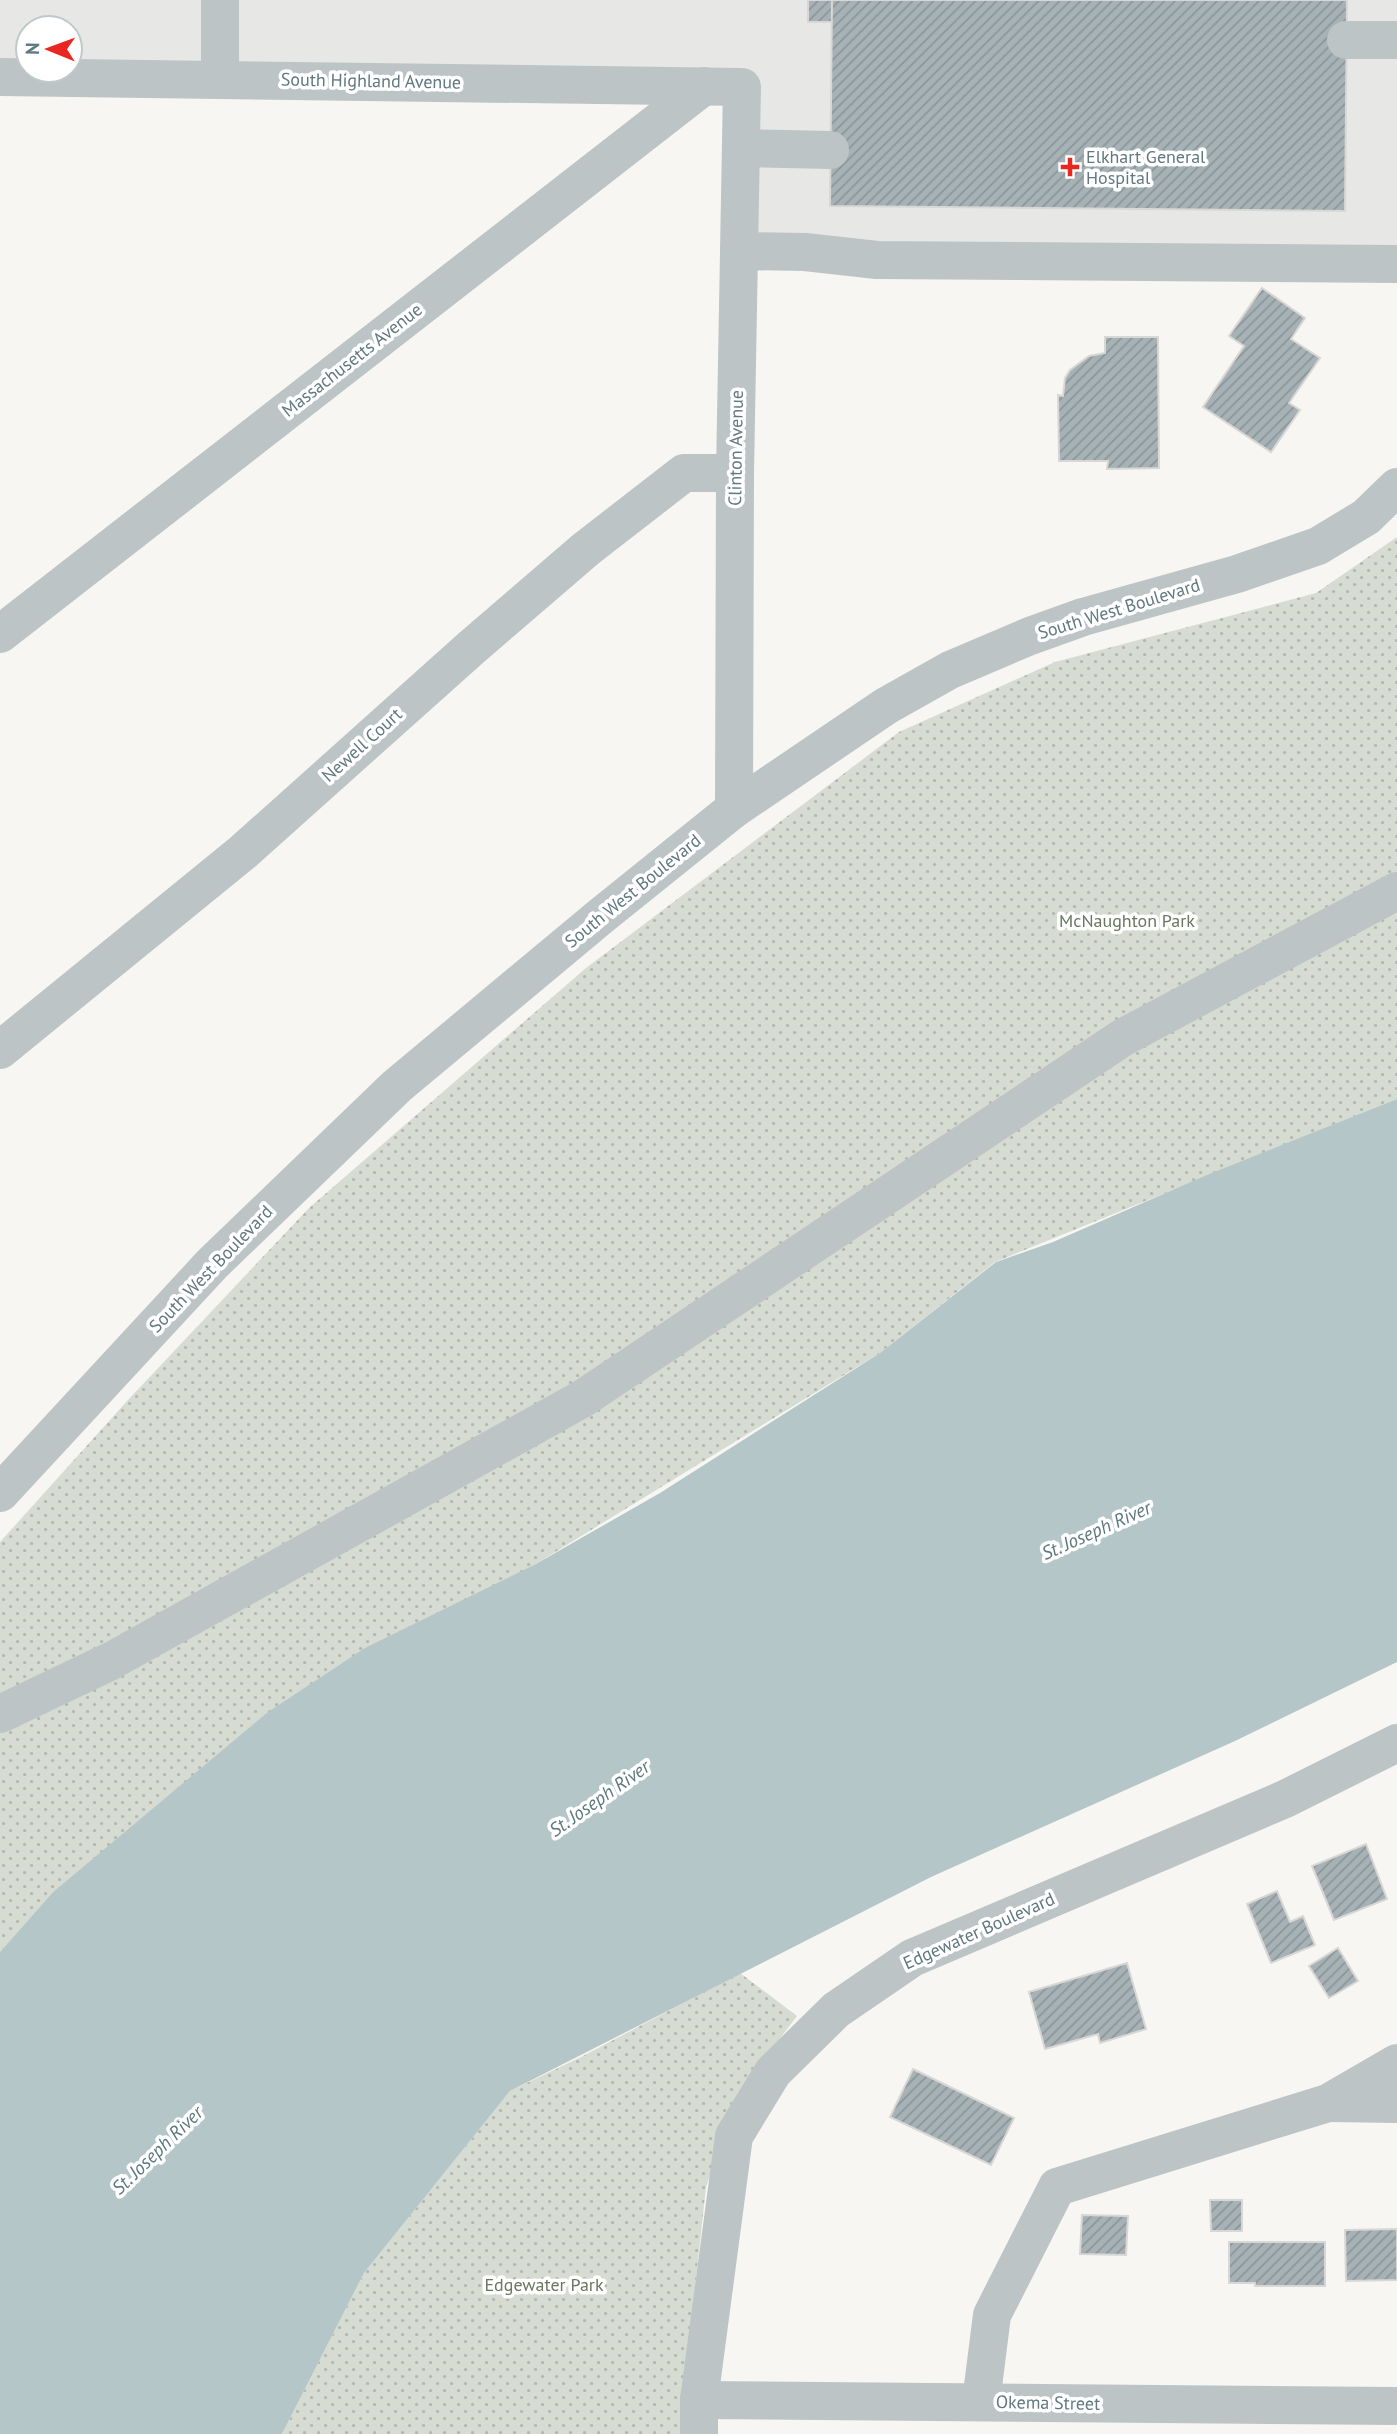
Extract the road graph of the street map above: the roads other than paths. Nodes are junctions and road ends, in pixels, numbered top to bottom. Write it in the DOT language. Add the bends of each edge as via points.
graph roads {
  1 [pos="220,0"];
  2 [pos="1346,40"];
  3 [pos="1397,40"];
  4 [pos="0,77"];
  5 [pos="220,79"];
  6 [pos="704,86"];
  7 [pos="741,87"];
  8 [pos="741,148"];
  9 [pos="830,150"];
  10 [pos="739,251"];
  11 [pos="1397,264"];
  12 [pos="736,473"];
  13 [pos="1397,487"];
  14 [pos="0,634"];
  15 [pos="734,809"];
  16 [pos="1397,891"];
  17 [pos="0,1050"];
  18 [pos="0,1493"];
  19 [pos="0,1714"];
  20 [pos="1397,1743"];
  21 [pos="1397,2063"];
  22 [pos="1328,2103"];
  23 [pos="1397,2104"];
  24 [pos="981,2402"];
  25 [pos="1397,2406"];
  26 [pos="699,2417"];
  1 -- 5 [label="street"];
  2 -- 3 [label="street"];
  4 -- 5 [label="street, South Highland Avenue"];
  5 -- 6 [label="street, South Highland Avenue"];
  6 -- 7 [label="street, South Highland Avenue"];
  6 -- 14 [label="street, Massachusetts Avenue"];
  7 -- 8 [label="street, Clinton Avenue"];
  8 -- 9 [label="street"];
  8 -- 10 [label="street, Clinton Avenue"];
  10 -- 11 [label="street" via="877,260"];
  10 -- 12 [label="street, Clinton Avenue"];
  12 -- 15 [label="street, Clinton Avenue"];
  12 -- 17 [label="street, Newell Court" via="684,472 597,540 243,852"];
  13 -- 15 [label="street, South West Boulevard" via="1366,517 1318,546 1083,617 950,670 886,706"];
  15 -- 18 [label="street, South West Boulevard" via="397,1086 212,1264"];
  16 -- 19 [label="street" via="1122,1038 582,1399 111,1661"];
  20 -- 26 [label="street, Edgewater Boulevard" via="1285,1799 912,1958 836,2010 773,2072 734,2136"];
  21 -- 22 [label="street"];
  22 -- 23 [label="street"];
  22 -- 24 [label="street" via="1057,2187 992,2315"];
  24 -- 25 [label="street, Okema Street"];
  24 -- 26 [label="street, Okema Street"];
}
